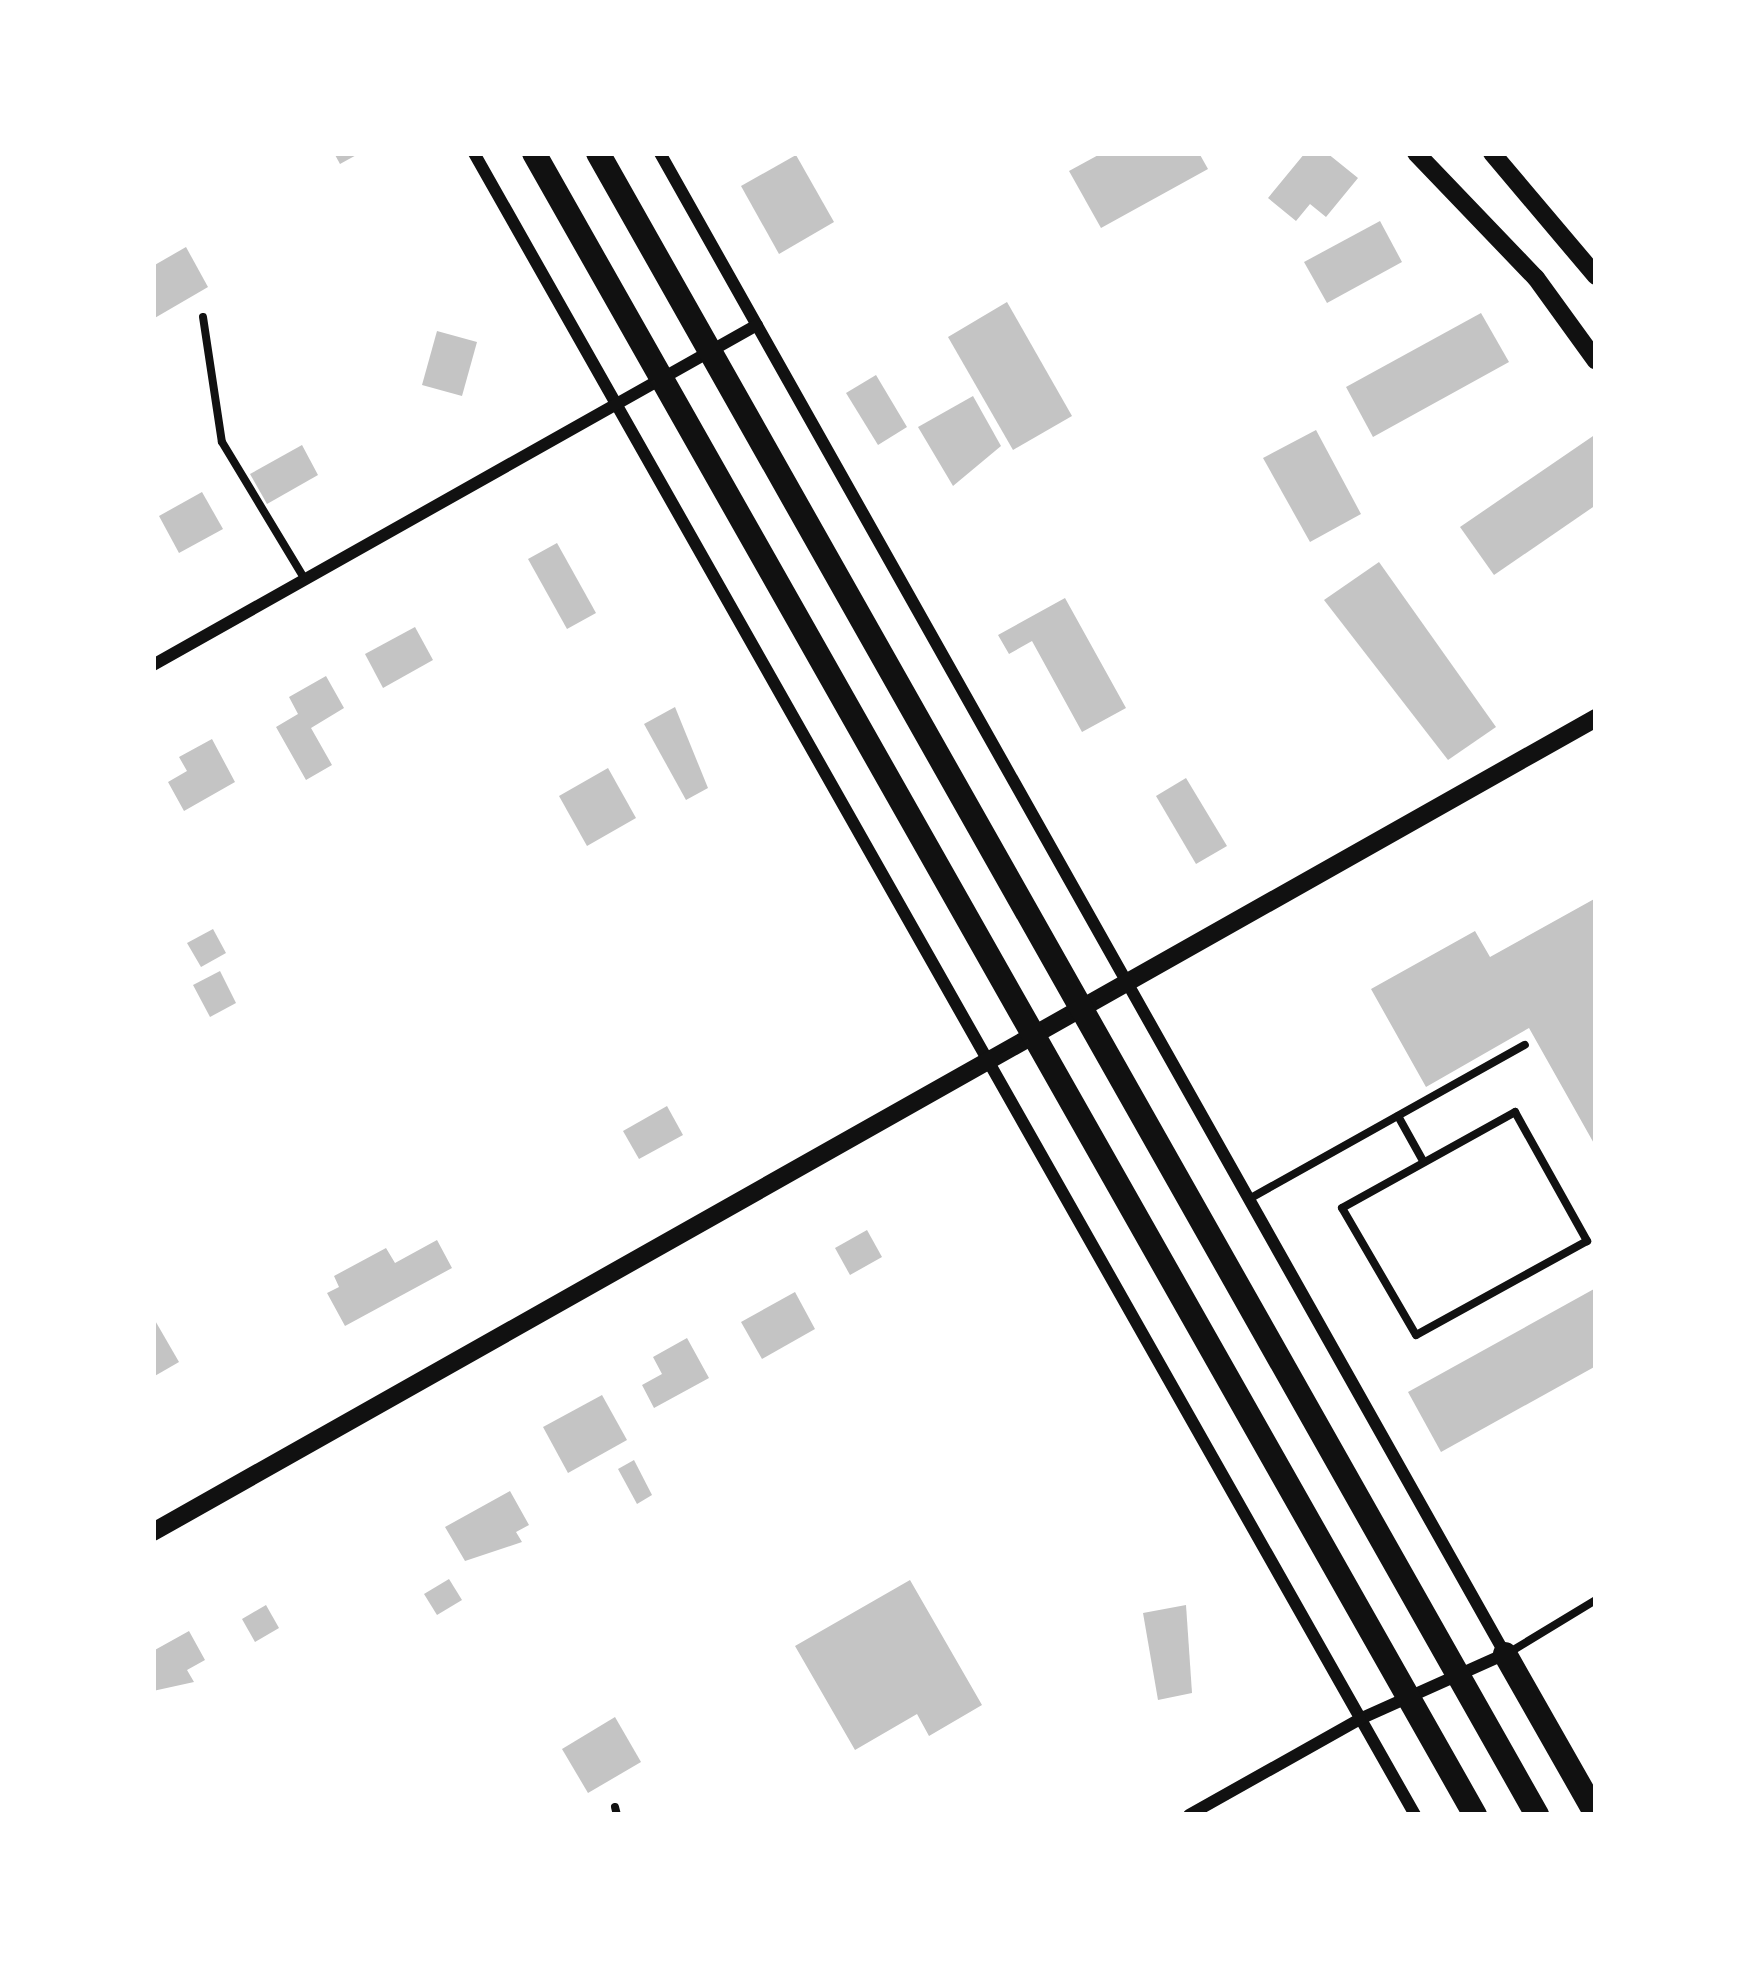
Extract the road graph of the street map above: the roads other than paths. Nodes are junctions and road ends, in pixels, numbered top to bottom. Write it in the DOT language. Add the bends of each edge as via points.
graph roads {
  1 [pos="474,153"];
  2 [pos="534,153"];
  3 [pos="598,153"];
  4 [pos="660,153"];
  5 [pos="1416,153"];
  6 [pos="1492,153"];
  7 [pos="1596,275"];
  8 [pos="203,317"];
  9 [pos="757,325"];
  10 [pos="711,352"];
  11 [pos="1596,361"];
  12 [pos="662,379"];
  13 [pos="616,404"];
  14 [pos="305,580"];
  15 [pos="153,665"];
  16 [pos="1596,718"];
  17 [pos="1126,984"];
  18 [pos="1081,1009"];
  19 [pos="1035,1035"];
  20 [pos="1525,1045"];
  21 [pos="989,1061"];
  22 [pos="1397,1116"];
  23 [pos="1424,1161"];
  24 [pos="1249,1199"];
  25 [pos="153,1532"];
  26 [pos="1596,1600"];
  27 [pos="1586,1606"];
  28 [pos="1596,1618"];
  29 [pos="1505,1654"];
  30 [pos="1456,1675"];
  31 [pos="1407,1697"];
  32 [pos="1360,1718"];
  33 [pos="1596,1814"];
  34 [pos="1189,1815"];
  35 [pos="1414,1815"];
  36 [pos="1474,1815"];
  37 [pos="1538,1815"];
  1 -- 13 [label="street"];
  2 -- 12 [label="highway"];
  3 -- 10 [label="highway"];
  4 -- 9 [label="street"];
  5 -- 11 [label="street" via="1536,278"];
  6 -- 7 [label="street"];
  8 -- 14 [label="lane" via="221,442"];
  9 -- 10 [label="street"];
  9 -- 17 [label="street"];
  10 -- 12 [label="street"];
  10 -- 18 [label="highway"];
  12 -- 13 [label="street"];
  12 -- 19 [label="highway"];
  13 -- 14 [label="street"];
  13 -- 21 [label="street"];
  14 -- 15 [label="street"];
  16 -- 17 [label="street"];
  17 -- 18 [label="street"];
  17 -- 24 [label="street"];
  18 -- 19 [label="street"];
  18 -- 30 [label="highway"];
  19 -- 21 [label="street"];
  19 -- 31 [label="highway"];
  20 -- 22 [label="lane"];
  21 -- 25 [label="street"];
  21 -- 32 [label="street"];
  22 -- 23 [label="lane"];
  22 -- 24 [label="lane"];
  23 -- 23 [label="lane" via="1342,1208 1416,1335 1587,1241 1515,1112"];
  24 -- 29 [label="street"];
  26 -- 27 [label="lane"];
  27 -- 28 [label="lane"];
  27 -- 29 [label="lane"];
  29 -- 30 [label="street"];
  29 -- 33 [label="highway"];
  30 -- 31 [label="street"];
  30 -- 37 [label="highway"];
  31 -- 32 [label="street"];
  31 -- 36 [label="highway"];
  32 -- 34 [label="street"];
  32 -- 35 [label="street"];
}
